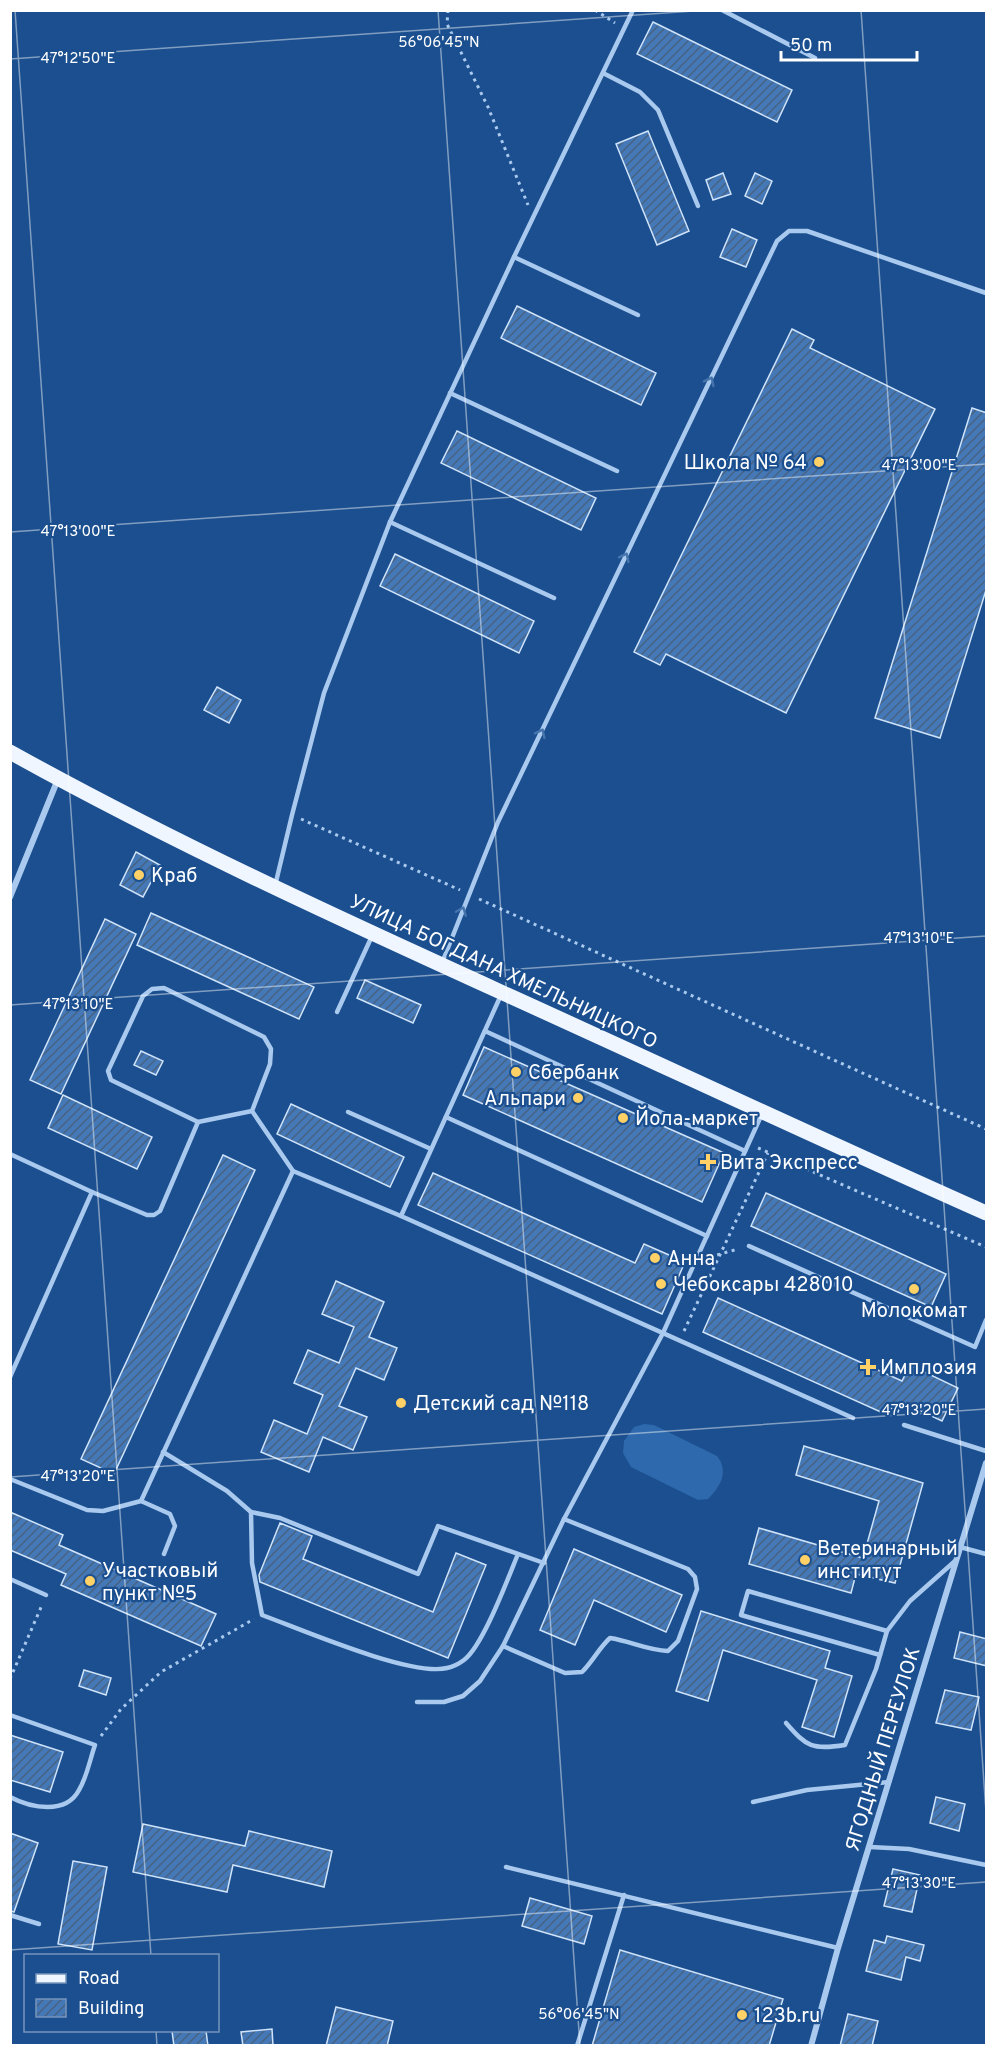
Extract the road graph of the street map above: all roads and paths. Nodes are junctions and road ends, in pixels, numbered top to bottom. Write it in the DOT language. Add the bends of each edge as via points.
graph roads {
  1 [pos="448,10"];
  2 [pos="595,10"];
  3 [pos="633,10"];
  4 [pos="722,10"];
  5 [pos="624,29"];
  6 [pos="815,58"];
  7 [pos="603,73"];
  8 [pos="698,206"];
  9 [pos="533,217"];
  10 [pos="514,257"];
  11 [pos="987,293"];
  12 [pos="638,315"];
  13 [pos="450,393"];
  14 [pos="617,471"];
  15 [pos="390,522"];
  16 [pos="554,598"];
  17 [pos="10,752"];
  18 [pos="58,779"];
  19 [pos="292,814"];
  20 [pos="275,888"];
  21 [pos="469,894"];
  22 [pos="10,897"];
  23 [pos="373,934"];
  24 [pos="441,965"];
  25 [pos="502,992"];
  26 [pos="337,1011"];
  27 [pos="485,1031"];
  28 [pos="252,1111"];
  29 [pos="348,1112"];
  30 [pos="762,1113"];
  31 [pos="446,1116"];
  32 [pos="198,1122"];
  33 [pos="987,1129"];
  34 [pos="748,1144"];
  35 [pos="431,1149"];
  36 [pos="745,1151"];
  37 [pos="768,1153"];
  38 [pos="10,1154"];
  39 [pos="293,1171"];
  40 [pos="92,1192"];
  41 [pos="987,1213"];
  42 [pos="401,1216"];
  43 [pos="707,1236"];
  44 [pos="749,1246"];
  45 [pos="987,1247"];
  46 [pos="720,1254"];
  47 [pos="695,1262"];
  48 [pos="987,1320"];
  49 [pos="663,1333"];
  50 [pos="679,1341"];
  51 [pos="10,1377"];
  52 [pos="853,1418"];
  53 [pos="904,1425"];
  54 [pos="987,1451"];
  55 [pos="163,1452"];
  56 [pos="987,1463"];
  57 [pos="10,1479"];
  58 [pos="141,1501"];
  59 [pos="251,1512"];
  60 [pos="564,1519"];
  61 [pos="960,1547"];
  62 [pos="164,1554"];
  63 [pos="518,1554"];
  64 [pos="987,1554"];
  65 [pos="957,1559"];
  66 [pos="544,1563"];
  67 [pos="10,1579"];
  68 [pos="46,1595"];
  69 [pos="262,1614"];
  70 [pos="887,1631"];
  71 [pos="503,1646"];
  72 [pos="880,1655"];
  73 [pos="10,1679"];
  74 [pos="417,1702"];
  75 [pos="10,1716"];
  76 [pos="786,1723"];
  77 [pos="95,1745"];
  78 [pos="889,1782"];
  79 [pos="10,1797"];
  80 [pos="753,1802"];
  81 [pos="870,1846"];
  82 [pos="987,1865"];
  83 [pos="506,1867"];
  84 [pos="624,1895"];
  85 [pos="10,1915"];
  86 [pos="39,1924"];
  87 [pos="838,1948"];
  88 [pos="577,2046"];
  89 [pos="812,2046"];
  1 -- 9 [label="path" via="447,24 489,107"];
  2 -- 5 [label="path"];
  3 -- 5 [label="lane"];
  4 -- 6 [label="lane"];
  5 -- 7 [label="lane"];
  7 -- 8 [label="lane" via="640,92 658,110"];
  7 -- 9 [label="lane"];
  9 -- 10 [label="lane"];
  10 -- 12 [label="lane"];
  10 -- 13 [label="lane"];
  21 -- 11 [label="lane, one-way" via="498,822 777,241 789,231 807,231"];
  13 -- 14 [label="lane"];
  13 -- 15 [label="lane"];
  15 -- 16 [label="lane"];
  15 -- 19 [label="lane" via="324,693"];
  17 -- 18 [label="main road, УЛИЦА БОГДАНА ХМЕЛЬНИЦКОГО"];
  18 -- 20 [label="main road, УЛИЦА БОГДАНА ХМЕЛЬНИЦКОГО"];
  18 -- 22 [label="street"];
  19 -- 20 [label="lane"];
  19 -- 21 [label="path"];
  20 -- 23 [label="main road, УЛИЦА БОГДАНА ХМЕЛЬНИЦКОГО"];
  24 -- 21 [label="lane, one-way"];
  21 -- 33 [label="path"];
  23 -- 24 [label="main road, УЛИЦА БОГДАНА ХМЕЛЬНИЦКОГО"];
  23 -- 26 [label="lane"];
  24 -- 25 [label="main road, УЛИЦА БОГДАНА ХМЕЛЬНИЦКОГО"];
  25 -- 27 [label="lane"];
  25 -- 30 [label="main road, УЛИЦА БОГДАНА ХМЕЛЬНИЦКОГО"];
  27 -- 31 [label="lane"];
  27 -- 36 [label="lane"];
  28 -- 32 [label="lane"];
  28 -- 32 [label="lane" via="270,1064 270,1049 264,1037 164,988 152,988 143,996 108,1071 111,1080"];
  28 -- 39 [label="lane"];
  29 -- 35 [label="lane"];
  30 -- 34 [label="lane"];
  30 -- 41 [label="main road, УЛИЦА БОГДАНА ХМЕЛЬНИЦКОГО"];
  31 -- 35 [label="lane"];
  31 -- 43 [label="lane"];
  32 -- 40 [label="lane" via="160,1211 154,1215"];
  34 -- 36 [label="lane"];
  34 -- 37 [label="path"];
  35 -- 42 [label="lane"];
  36 -- 43 [label="lane"];
  37 -- 45 [label="path"];
  37 -- 46 [label="path"];
  38 -- 40 [label="lane"];
  39 -- 42 [label="lane"];
  39 -- 55 [label="lane"];
  40 -- 51 [label="lane"];
  42 -- 49 [label="lane"];
  43 -- 47 [label="lane"];
  44 -- 46 [label="path"];
  44 -- 48 [label="lane" via="975,1347"];
  46 -- 47 [label="path"];
  46 -- 50 [label="path"];
  47 -- 49 [label="lane"];
  49 -- 50 [label="lane"];
  49 -- 60 [label="lane"];
  50 -- 52 [label="lane"];
  53 -- 54 [label="lane"];
  55 -- 58 [label="lane"];
  55 -- 59 [label="lane" via="227,1491"];
  56 -- 61 [label="street, ЯГОДНЫЙ ПЕРЕУЛОК"];
  57 -- 58 [label="lane" via="87,1510 103,1511"];
  58 -- 62 [label="lane" via="170,1514 175,1526"];
  59 -- 63 [label="lane" via="280,1518 418,1574 438,1526"];
  59 -- 69 [label="lane" via="252,1563"];
  60 -- 66 [label="lane"];
  60 -- 71 [label="lane" via="688,1569 695,1577 697,1589 678,1641 668,1651 653,1651 610,1638 582,1672 565,1673"];
  61 -- 64 [label="lane"];
  61 -- 65 [label="street, ЯГОДНЫЙ ПЕРЕУЛОК"];
  63 -- 66 [label="lane"];
  63 -- 69 [label="lane" via="479,1643 464,1660 447,1668 421,1668 366,1653"];
  65 -- 70 [label="lane" via="910,1601"];
  65 -- 78 [label="street, ЯГОДНЫЙ ПЕРЕУЛОК"];
  66 -- 71 [label="lane"];
  67 -- 68 [label="lane"];
  68 -- 73 [label="path"];
  69 -- 77 [label="path" via="161,1672 121,1709"];
  70 -- 72 [label="lane"];
  70 -- 72 [label="lane" via="748,1591 741,1615"];
  71 -- 74 [label="lane" via="480,1681 463,1696"];
  72 -- 76 [label="lane" via="845,1745 828,1748 804,1743"];
  75 -- 77 [label="lane"];
  77 -- 79 [label="lane" via="79,1792 63,1805 40,1808"];
  78 -- 80 [label="lane" via="807,1790"];
  78 -- 81 [label="street, ЯГОДНЫЙ ПЕРЕУЛОК"];
  81 -- 82 [label="lane" via="909,1849"];
  81 -- 87 [label="street, ЯГОДНЫЙ ПЕРЕУЛОК"];
  83 -- 84 [label="lane"];
  84 -- 87 [label="lane"];
  84 -- 88 [label="lane"];
  85 -- 86 [label="lane"];
  87 -- 89 [label="street, ЯГОДНЫЙ ПЕРЕУЛОК"];
}
